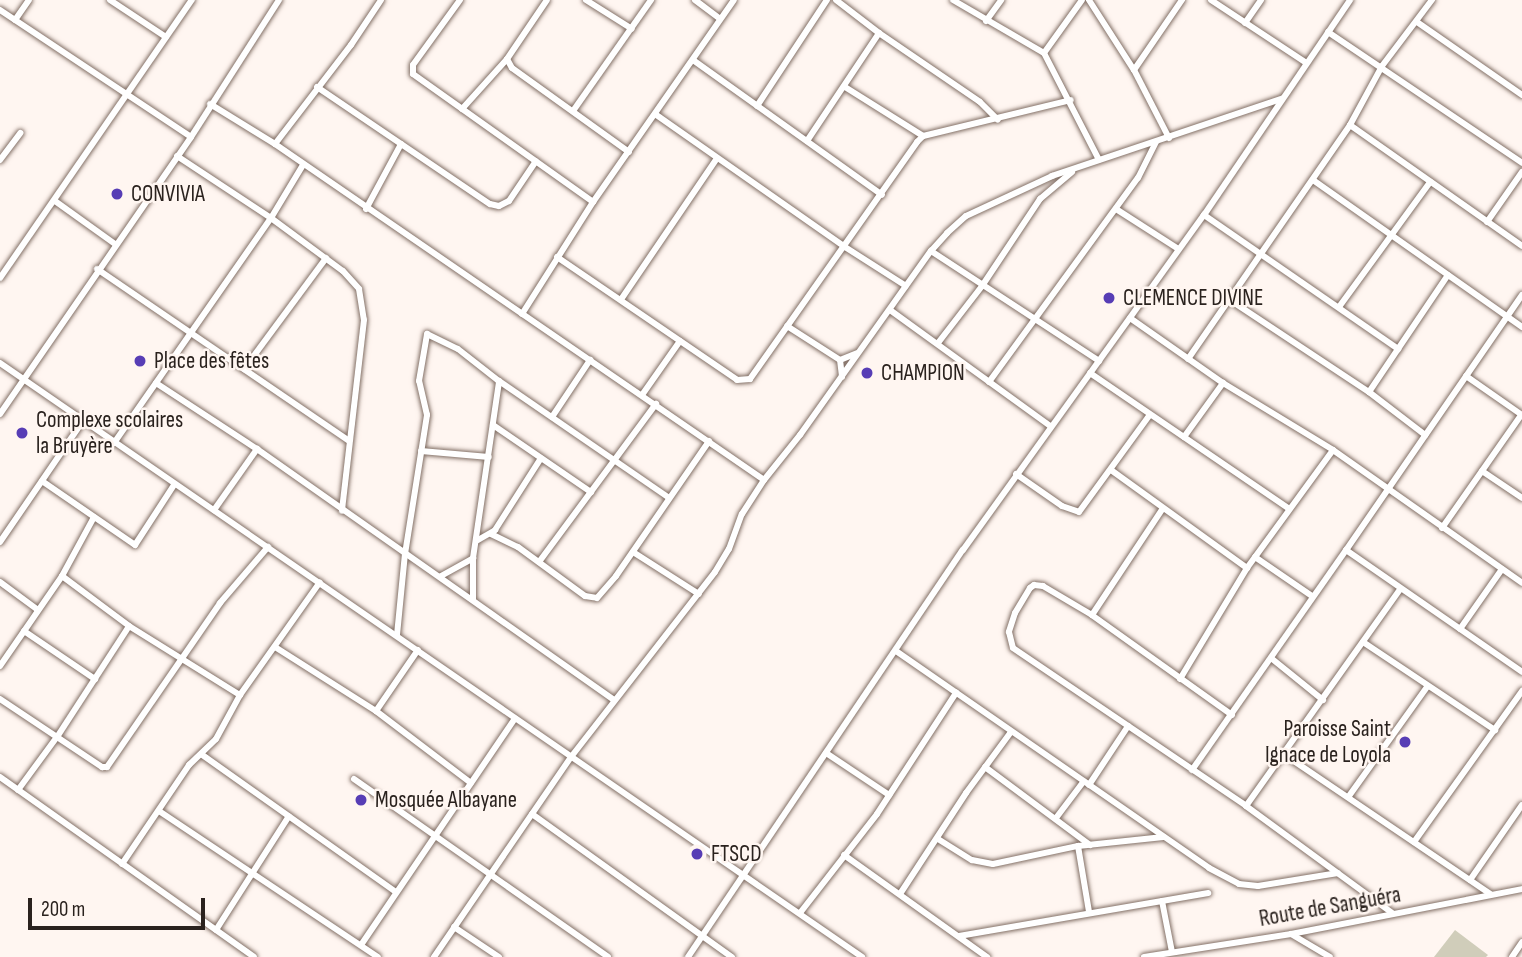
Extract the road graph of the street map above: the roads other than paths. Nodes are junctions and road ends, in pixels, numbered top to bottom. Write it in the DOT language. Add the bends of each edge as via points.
graph roads {
  1 [pos="29,0"];
  2 [pos="110,0"];
  3 [pos="192,0"];
  4 [pos="279,0"];
  5 [pos="381,0"];
  6 [pos="460,0"];
  7 [pos="547,0"];
  8 [pos="586,0"];
  9 [pos="651,0"];
  10 [pos="695,0"];
  11 [pos="734,0"];
  12 [pos="827,0"];
  13 [pos="836,0"];
  14 [pos="953,0"];
  15 [pos="1001,0"];
  16 [pos="1082,0"];
  17 [pos="1089,0"];
  18 [pos="1181,0"];
  19 [pos="1211,0"];
  20 [pos="1261,0"];
  21 [pos="1350,0"];
  22 [pos="1432,0"];
  23 [pos="0,10"];
  24 [pos="720,19"];
  25 [pos="15,20"];
  26 [pos="986,21"];
  27 [pos="1417,22"];
  28 [pos="1245,23"];
  29 [pos="632,29"];
  30 [pos="1328,32"];
  31 [pos="879,33"];
  32 [pos="166,37"];
  33 [pos="1044,53"];
  34 [pos="508,59"];
  35 [pos="693,60"];
  36 [pos="1305,62"];
  37 [pos="1382,66"];
  38 [pos="1134,71"];
  39 [pos="317,87"];
  40 [pos="845,87"];
  41 [pos="127,92"];
  42 [pos="1522,94"];
  43 [pos="1282,99"];
  44 [pos="1071,100"];
  45 [pos="210,104"];
  46 [pos="757,106"];
  47 [pos="462,108"];
  48 [pos="573,111"];
  49 [pos="655,114"];
  50 [pos="998,120"];
  51 [pos="1350,125"];
  52 [pos="20,133"];
  53 [pos="191,136"];
  54 [pos="923,136"];
  55 [pos="1169,138"];
  56 [pos="807,141"];
  57 [pos="1156,142"];
  58 [pos="275,144"];
  59 [pos="401,144"];
  60 [pos="629,152"];
  61 [pos="177,156"];
  62 [pos="718,158"];
  63 [pos="0,160"];
  64 [pos="1099,160"];
  65 [pos="536,162"];
  66 [pos="1522,163"];
  67 [pos="303,165"];
  68 [pos="1076,169"];
  69 [pos="1522,172"];
  70 [pos="1313,180"];
  71 [pos="1040,181"];
  72 [pos="1430,182"];
  73 [pos="1045,193"];
  74 [pos="882,195"];
  75 [pos="55,201"];
  76 [pos="593,202"];
  77 [pos="366,209"];
  78 [pos="1116,209"];
  79 [pos="1204,215"];
  80 [pos="271,218"];
  81 [pos="1487,222"];
  82 [pos="1391,236"];
  83 [pos="115,244"];
  84 [pos="1522,246"];
  85 [pos="845,247"];
  86 [pos="1177,248"];
  87 [pos="931,251"];
  88 [pos="1261,255"];
  89 [pos="558,257"];
  90 [pos="326,258"];
  91 [pos="97,268"];
  92 [pos="1,274"];
  93 [pos="1448,275"];
  94 [pos="906,286"];
  95 [pos="982,286"];
  96 [pos="1522,295"];
  97 [pos="622,298"];
  98 [pos="1230,300"];
  99 [pos="1339,307"];
  100 [pos="890,310"];
  101 [pos="522,314"];
  102 [pos="1507,316"];
  103 [pos="1130,318"];
  104 [pos="1037,320"];
  105 [pos="787,326"];
  106 [pos="1522,327"];
  107 [pos="191,332"];
  108 [pos="680,341"];
  109 [pos="939,343"];
  110 [pos="1398,349"];
  111 [pos="858,353"];
  112 [pos="1188,359"];
  113 [pos="590,360"];
  114 [pos="839,360"];
  115 [pos="1099,361"];
  116 [pos="0,363"];
  117 [pos="244,369"];
  118 [pos="1090,373"];
  119 [pos="1466,376"];
  120 [pos="842,377"];
  121 [pos="23,379"];
  122 [pos="499,381"];
  123 [pos="989,382"];
  124 [pos="156,383"];
  125 [pos="1223,383"];
  126 [pos="1369,392"];
  127 [pos="642,395"];
  128 [pos="656,404"];
  129 [pos="0,414"];
  130 [pos="1522,415"];
  131 [pos="1149,416"];
  132 [pos="552,417"];
  133 [pos="83,421"];
  134 [pos="493,425"];
  135 [pos="1050,426"];
  136 [pos="1425,435"];
  137 [pos="1184,437"];
  138 [pos="349,441"];
  139 [pos="709,441"];
  140 [pos="114,443"];
  141 [pos="257,449"];
  142 [pos="1333,450"];
  143 [pos="421,451"];
  144 [pos="489,457"];
  145 [pos="541,458"];
  146 [pos="615,460"];
  147 [pos="1111,470"];
  148 [pos="1482,471"];
  149 [pos="1016,474"];
  150 [pos="764,480"];
  151 [pos="42,481"];
  152 [pos="174,485"];
  153 [pos="1387,488"];
  154 [pos="591,492"];
  155 [pos="669,498"];
  156 [pos="1522,498"];
  157 [pos="1163,508"];
  158 [pos="1289,509"];
  159 [pos="214,510"];
  160 [pos="342,511"];
  161 [pos="94,517"];
  162 [pos="1442,528"];
  163 [pos="491,534"];
  164 [pos="478,540"];
  165 [pos="0,542"];
  166 [pos="268,547"];
  167 [pos="1346,550"];
  168 [pos="633,552"];
  169 [pos="405,554"];
  170 [pos="1255,557"];
  171 [pos="473,558"];
  172 [pos="539,562"];
  173 [pos="1247,568"];
  174 [pos="1502,569"];
  175 [pos="62,576"];
  176 [pos="441,576"];
  177 [pos="0,582"];
  178 [pos="320,582"];
  179 [pos="1522,583"];
  180 [pos="1400,589"];
  181 [pos="699,594"];
  182 [pos="1312,596"];
  183 [pos="473,599"];
  184 [pos="38,610"];
  185 [pos="1092,615"];
  186 [pos="129,626"];
  187 [pos="1460,628"];
  188 [pos="24,631"];
  189 [pos="397,635"];
  190 [pos="1363,642"];
  191 [pos="275,647"];
  192 [pos="418,650"];
  193 [pos="896,651"];
  194 [pos="1271,658"];
  195 [pos="181,660"];
  196 [pos="0,666"];
  197 [pos="1522,672"];
  198 [pos="94,679"];
  199 [pos="1180,679"];
  200 [pos="1427,687"];
  201 [pos="1522,691"];
  202 [pos="956,693"];
  203 [pos="240,695"];
  204 [pos="0,699"];
  205 [pos="614,700"];
  206 [pos="1324,700"];
  207 [pos="376,711"];
  208 [pos="1232,715"];
  209 [pos="515,718"];
  210 [pos="1128,726"];
  211 [pos="1494,730"];
  212 [pos="1011,732"];
  213 [pos="57,737"];
  214 [pos="826,753"];
  215 [pos="201,754"];
  216 [pos="1285,755"];
  217 [pos="571,757"];
  218 [pos="985,767"];
  219 [pos="1192,770"];
  220 [pos="0,777"];
  221 [pos="354,779"];
  222 [pos="471,783"];
  223 [pos="1086,783"];
  224 [pos="18,790"];
  225 [pos="889,795"];
  226 [pos="1349,796"];
  227 [pos="1522,805"];
  228 [pos="1246,806"];
  229 [pos="159,811"];
  230 [pos="532,814"];
  231 [pos="289,816"];
  232 [pos="1056,818"];
  233 [pos="435,835"];
  234 [pos="1164,837"];
  235 [pos="937,838"];
  236 [pos="1414,842"];
  237 [pos="1078,846"];
  238 [pos="1091,846"];
  239 [pos="845,855"];
  240 [pos="122,864"];
  241 [pos="254,873"];
  242 [pos="1338,873"];
  243 [pos="491,874"];
  244 [pos="745,875"];
  245 [pos="1470,880"];
  246 [pos="1522,890"];
  247 [pos="396,892"];
  248 [pos="1208,893"];
  249 [pos="900,894"];
  250 [pos="1490,894"];
  251 [pos="1162,901"];
  252 [pos="1088,912"];
  253 [pos="1392,913"];
  254 [pos="800,914"];
  255 [pos="454,927"];
  256 [pos="216,930"];
  257 [pos="1291,934"];
  258 [pos="702,936"];
  259 [pos="959,936"];
  260 [pos="1522,942"];
  261 [pos="361,945"];
  262 [pos="1198,948"];
  263 [pos="1172,952"];
  264 [pos="254,957"];
  265 [pos="378,957"];
  266 [pos="434,957"];
  267 [pos="499,957"];
  268 [pos="608,957"];
  269 [pos="688,957"];
  270 [pos="732,957"];
  271 [pos="862,957"];
  272 [pos="987,957"];
  273 [pos="1144,957"];
  274 [pos="1199,957"];
  275 [pos="1330,957"];
  276 [pos="1512,957"];
  1 -- 25 [label="street"];
  2 -- 32 [label="street"];
  3 -- 32 [label="street"];
  4 -- 45 [label="street"];
  5 -- 39 [label="street"];
  6 -- 47 [label="street" via="412,70"];
  7 -- 34 [label="street"];
  8 -- 29 [label="street"];
  9 -- 29 [label="street"];
  10 -- 24 [label="street"];
  11 -- 24 [label="street"];
  12 -- 46 [label="street"];
  13 -- 31 [label="street"];
  14 -- 26 [label="street"];
  15 -- 26 [label="street"];
  16 -- 33 [label="street"];
  17 -- 38 [label="street"];
  18 -- 38 [label="street"];
  19 -- 28 [label="street"];
  20 -- 28 [label="street"];
  21 -- 30 [label="street"];
  22 -- 27 [label="street"];
  23 -- 25 [label="street"];
  24 -- 35 [label="street"];
  25 -- 41 [label="street"];
  26 -- 33 [label="street"];
  27 -- 37 [label="street"];
  27 -- 42 [label="street"];
  28 -- 36 [label="street"];
  29 -- 48 [label="street"];
  30 -- 36 [label="street"];
  30 -- 37 [label="street"];
  31 -- 40 [label="street"];
  31 -- 50 [label="street" via="980,102"];
  32 -- 41 [label="street"];
  33 -- 44 [label="street"];
  34 -- 47 [label="street"];
  34 -- 48 [label="street" via="512,68"];
  35 -- 46 [label="street"];
  35 -- 49 [label="street"];
  36 -- 43 [label="street"];
  37 -- 51 [label="street"];
  37 -- 66 [label="street"];
  38 -- 55 [label="street"];
  39 -- 58 [label="street"];
  39 -- 59 [label="street"];
  40 -- 54 [label="street"];
  40 -- 56 [label="street"];
  41 -- 53 [label="street"];
  41 -- 75 [label="street"];
  43 -- 55 [label="street"];
  43 -- 79 [label="street"];
  44 -- 50 [label="street"];
  44 -- 64 [label="street"];
  45 -- 53 [label="street"];
  45 -- 58 [label="street"];
  46 -- 56 [label="street"];
  47 -- 65 [label="street"];
  48 -- 60 [label="street"];
  49 -- 60 [label="street"];
  49 -- 62 [label="street"];
  50 -- 54 [label="street"];
  51 -- 70 [label="street"];
  51 -- 72 [label="street"];
  52 -- 63 [label="street"];
  53 -- 61 [label="street"];
  54 -- 74 [label="street"];
  55 -- 57 [label="street"];
  56 -- 74 [label="street"];
  57 -- 64 [label="street"];
  57 -- 78 [label="street"];
  58 -- 67 [label="street"];
  59 -- 65 [label="street" via="495,206 509,201"];
  59 -- 77 [label="street"];
  60 -- 76 [label="street"];
  61 -- 80 [label="street"];
  61 -- 83 [label="street"];
  62 -- 85 [label="street"];
  62 -- 97 [label="street"];
  64 -- 68 [label="street"];
  65 -- 76 [label="street"];
  67 -- 77 [label="street"];
  67 -- 80 [label="street"];
  68 -- 71 [label="street"];
  68 -- 73 [label="street"];
  69 -- 81 [label="street"];
  70 -- 82 [label="street"];
  70 -- 88 [label="street"];
  71 -- 73 [label="street"];
  71 -- 87 [label="street" via="966,216"];
  72 -- 81 [label="street"];
  72 -- 82 [label="street"];
  73 -- 95 [label="street"];
  74 -- 85 [label="street"];
  75 -- 83 [label="street"];
  75 -- 92 [label="street"];
  76 -- 89 [label="street"];
  77 -- 101 [label="street"];
  78 -- 86 [label="street"];
  78 -- 104 [label="street"];
  79 -- 86 [label="street"];
  79 -- 88 [label="street"];
  80 -- 90 [label="street"];
  80 -- 107 [label="street"];
  81 -- 84 [label="street"];
  82 -- 93 [label="street"];
  82 -- 99 [label="street"];
  83 -- 91 [label="street"];
  85 -- 94 [label="street"];
  85 -- 105 [label="street"];
  86 -- 103 [label="street"];
  87 -- 94 [label="street"];
  87 -- 95 [label="street"];
  88 -- 98 [label="street"];
  88 -- 99 [label="street"];
  89 -- 97 [label="street"];
  89 -- 101 [label="street"];
  90 -- 117 [label="street"];
  90 -- 138 [label="street" via="359,289 363,309"];
  91 -- 107 [label="street"];
  91 -- 121 [label="street"];
  93 -- 102 [label="street"];
  93 -- 110 [label="street"];
  94 -- 100 [label="street"];
  95 -- 104 [label="street"];
  95 -- 109 [label="street"];
  96 -- 102 [label="street"];
  97 -- 108 [label="street"];
  98 -- 112 [label="street"];
  98 -- 126 [label="street"];
  99 -- 110 [label="street"];
  100 -- 109 [label="street"];
  100 -- 111 [label="street"];
  101 -- 113 [label="street"];
  102 -- 106 [label="street"];
  102 -- 119 [label="street"];
  103 -- 112 [label="street"];
  103 -- 115 [label="street"];
  104 -- 115 [label="street"];
  104 -- 123 [label="street"];
  105 -- 108 [label="street" via="756,373 745,381"];
  105 -- 114 [label="street"];
  107 -- 117 [label="street"];
  107 -- 124 [label="street"];
  108 -- 127 [label="street"];
  109 -- 123 [label="street"];
  110 -- 126 [label="street"];
  111 -- 114 [label="street"];
  111 -- 120 [label="street"];
  112 -- 125 [label="street"];
  113 -- 127 [label="street"];
  113 -- 132 [label="street"];
  114 -- 120 [label="street"];
  115 -- 118 [label="street"];
  116 -- 121 [label="street"];
  117 -- 138 [label="street"];
  118 -- 131 [label="street"];
  118 -- 135 [label="street"];
  119 -- 130 [label="street"];
  119 -- 136 [label="street"];
  120 -- 150 [label="street"];
  121 -- 129 [label="street"];
  121 -- 133 [label="street"];
  122 -- 132 [label="street"];
  122 -- 134 [label="street"];
  122 -- 143 [label="street" via="458,349 427,334 419,373 419,389 427,408"];
  123 -- 135 [label="street"];
  124 -- 140 [label="street"];
  124 -- 141 [label="street"];
  125 -- 137 [label="street"];
  125 -- 142 [label="street"];
  126 -- 136 [label="street"];
  127 -- 128 [label="street"];
  128 -- 139 [label="street"];
  128 -- 146 [label="street"];
  130 -- 148 [label="street"];
  131 -- 137 [label="street"];
  131 -- 147 [label="street"];
  132 -- 146 [label="street"];
  133 -- 140 [label="street"];
  133 -- 151 [label="street"];
  134 -- 144 [label="street"];
  134 -- 145 [label="street"];
  135 -- 149 [label="street"];
  136 -- 153 [label="street"];
  137 -- 158 [label="street"];
  138 -- 160 [label="street"];
  139 -- 150 [label="street"];
  139 -- 155 [label="street"];
  140 -- 152 [label="street"];
  141 -- 159 [label="street"];
  141 -- 160 [label="street"];
  142 -- 153 [label="street"];
  142 -- 158 [label="street"];
  143 -- 144 [label="street"];
  143 -- 169 [label="street"];
  144 -- 164 [label="street"];
  145 -- 154 [label="street"];
  145 -- 163 [label="street"];
  146 -- 154 [label="street"];
  146 -- 155 [label="street"];
  147 -- 149 [label="street" via="1085,508 1076,513"];
  147 -- 157 [label="street"];
  148 -- 156 [label="street"];
  148 -- 162 [label="street"];
  149 -- 193 [label="street"];
  150 -- 181 [label="street" via="742,514 724,559"];
  151 -- 161 [label="street"];
  151 -- 165 [label="street"];
  152 -- 159 [label="street"];
  152 -- 161 [label="street" via="135,545"];
  153 -- 162 [label="street"];
  153 -- 167 [label="street"];
  154 -- 172 [label="street"];
  155 -- 168 [label="street"];
  157 -- 173 [label="street"];
  157 -- 185 [label="street"];
  158 -- 170 [label="street"];
  159 -- 166 [label="street"];
  160 -- 169 [label="street"];
  161 -- 175 [label="street"];
  162 -- 174 [label="street"];
  163 -- 164 [label="street"];
  163 -- 172 [label="street"];
  164 -- 171 [label="street"];
  166 -- 178 [label="street"];
  166 -- 195 [label="street" via="220,603"];
  167 -- 180 [label="street"];
  167 -- 182 [label="street"];
  168 -- 172 [label="street" via="593,599"];
  168 -- 181 [label="street"];
  169 -- 176 [label="street"];
  169 -- 189 [label="street"];
  170 -- 173 [label="street"];
  170 -- 182 [label="street"];
  171 -- 176 [label="street"];
  171 -- 183 [label="street"];
  173 -- 199 [label="street"];
  174 -- 179 [label="street"];
  174 -- 187 [label="street"];
  175 -- 184 [label="street"];
  175 -- 186 [label="street"];
  176 -- 183 [label="street"];
  177 -- 184 [label="street"];
  178 -- 189 [label="street"];
  178 -- 191 [label="street"];
  180 -- 187 [label="street"];
  180 -- 190 [label="street"];
  181 -- 205 [label="street"];
  182 -- 194 [label="street"];
  183 -- 205 [label="street"];
  184 -- 188 [label="street"];
  185 -- 199 [label="street"];
  185 -- 210 [label="street" via="1034,584 1014,613 1011,645"];
  186 -- 195 [label="street"];
  186 -- 198 [label="street"];
  187 -- 197 [label="street"];
  188 -- 196 [label="street"];
  188 -- 198 [label="street"];
  189 -- 192 [label="street"];
  190 -- 200 [label="street"];
  190 -- 206 [label="street"];
  191 -- 203 [label="street"];
  191 -- 207 [label="street"];
  192 -- 207 [label="street"];
  192 -- 209 [label="street"];
  193 -- 202 [label="street"];
  193 -- 214 [label="street"];
  194 -- 206 [label="street"];
  194 -- 208 [label="street"];
  195 -- 203 [label="street"];
  195 -- 213 [label="street" via="107,766"];
  198 -- 213 [label="street"];
  199 -- 208 [label="street"];
  200 -- 211 [label="street"];
  200 -- 226 [label="street"];
  201 -- 211 [label="street"];
  202 -- 212 [label="street"];
  202 -- 225 [label="street"];
  203 -- 215 [label="street" via="216,739"];
  204 -- 213 [label="street"];
  205 -- 217 [label="street"];
  206 -- 216 [label="street"];
  207 -- 222 [label="street"];
  208 -- 219 [label="street"];
  209 -- 217 [label="street"];
  209 -- 222 [label="street"];
  210 -- 219 [label="street"];
  210 -- 223 [label="street"];
  211 -- 236 [label="street"];
  212 -- 218 [label="street"];
  212 -- 223 [label="street"];
  213 -- 224 [label="street"];
  214 -- 225 [label="street"];
  214 -- 244 [label="street"];
  215 -- 229 [label="street"];
  215 -- 231 [label="street"];
  216 -- 226 [label="street"];
  216 -- 228 [label="street"];
  217 -- 230 [label="street"];
  217 -- 244 [label="street"];
  218 -- 232 [label="street"];
  218 -- 235 [label="street"];
  219 -- 228 [label="street"];
  220 -- 224 [label="street"];
  221 -- 233 [label="street"];
  222 -- 233 [label="street"];
  223 -- 232 [label="street"];
  223 -- 234 [label="street"];
  224 -- 240 [label="street"];
  225 -- 239 [label="street"];
  226 -- 236 [label="street"];
  227 -- 245 [label="street"];
  228 -- 242 [label="street"];
  229 -- 240 [label="street"];
  229 -- 241 [label="street"];
  230 -- 243 [label="street"];
  230 -- 258 [label="street"];
  231 -- 241 [label="street"];
  231 -- 247 [label="street"];
  232 -- 238 [label="street"];
  233 -- 243 [label="street"];
  233 -- 247 [label="street"];
  234 -- 238 [label="street"];
  234 -- 242 [label="street" via="1209,868 1247,886"];
  235 -- 237 [label="street" via="986,864"];
  235 -- 249 [label="street"];
  236 -- 245 [label="street"];
  237 -- 238 [label="street"];
  237 -- 252 [label="street"];
  239 -- 249 [label="street"];
  239 -- 254 [label="street"];
  240 -- 256 [label="street"];
  241 -- 256 [label="street"];
  241 -- 261 [label="street"];
  242 -- 253 [label="street"];
  243 -- 255 [label="street"];
  243 -- 268 [label="street"];
  244 -- 254 [label="street"];
  244 -- 258 [label="street"];
  245 -- 250 [label="street"];
  246 -- 250 [label="street, Route de Sanguéra"];
  247 -- 261 [label="street"];
  248 -- 251 [label="street"];
  249 -- 259 [label="street"];
  250 -- 253 [label="street, Route de Sanguéra"];
  251 -- 252 [label="street"];
  251 -- 263 [label="street"];
  252 -- 259 [label="street"];
  253 -- 257 [label="street, Route de Sanguéra"];
  254 -- 271 [label="street"];
  255 -- 266 [label="street"];
  255 -- 267 [label="street"];
  256 -- 264 [label="street"];
  257 -- 262 [label="street, Route de Sanguéra"];
  257 -- 275 [label="street"];
  258 -- 269 [label="street"];
  258 -- 270 [label="street"];
  259 -- 272 [label="street"];
  260 -- 276 [label="street"];
  261 -- 265 [label="street"];
  262 -- 263 [label="street, Route de Sanguéra"];
  262 -- 274 [label="street"];
  263 -- 273 [label="street, Route de Sanguéra"];
}
